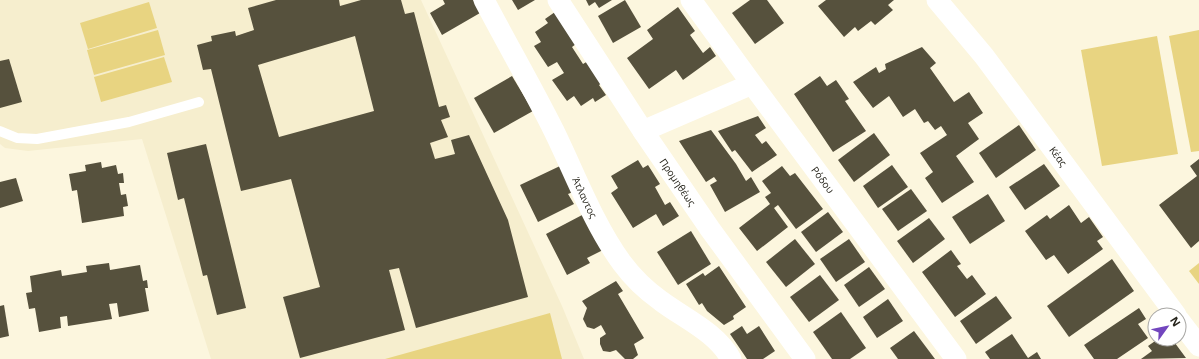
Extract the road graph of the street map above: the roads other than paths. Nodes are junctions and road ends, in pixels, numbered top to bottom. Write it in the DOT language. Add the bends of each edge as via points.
graph roads {
  1 [pos="484,0"];
  2 [pos="558,0"];
  3 [pos="692,0"];
  4 [pos="937,0"];
  5 [pos="752,84"];
  6 [pos="199,102"];
  7 [pos="0,131"];
  8 [pos="643,132"];
  9 [pos="1170,307"];
  10 [pos="1187,330"];
  11 [pos="1199,346"];
  12 [pos="731,359"];
  13 [pos="805,359"];
  14 [pos="956,359"];
  1 -- 12 [label="street, Άτλαντος" via="554,131 607,242 640,283 662,302 707,333"];
  2 -- 8 [label="street, Προμηθέως"];
  3 -- 5 [label="street, Ρόδου"];
  4 -- 9 [label="street, Κέας" via="984,56"];
  5 -- 8 [label="street"];
  5 -- 14 [label="street, Ρόδου"];
  6 -- 7 [label="lane" via="129,122 37,139 17,138"];
  8 -- 13 [label="street, Προμηθέως"];
  10 -- 11 [label="street"];
}
